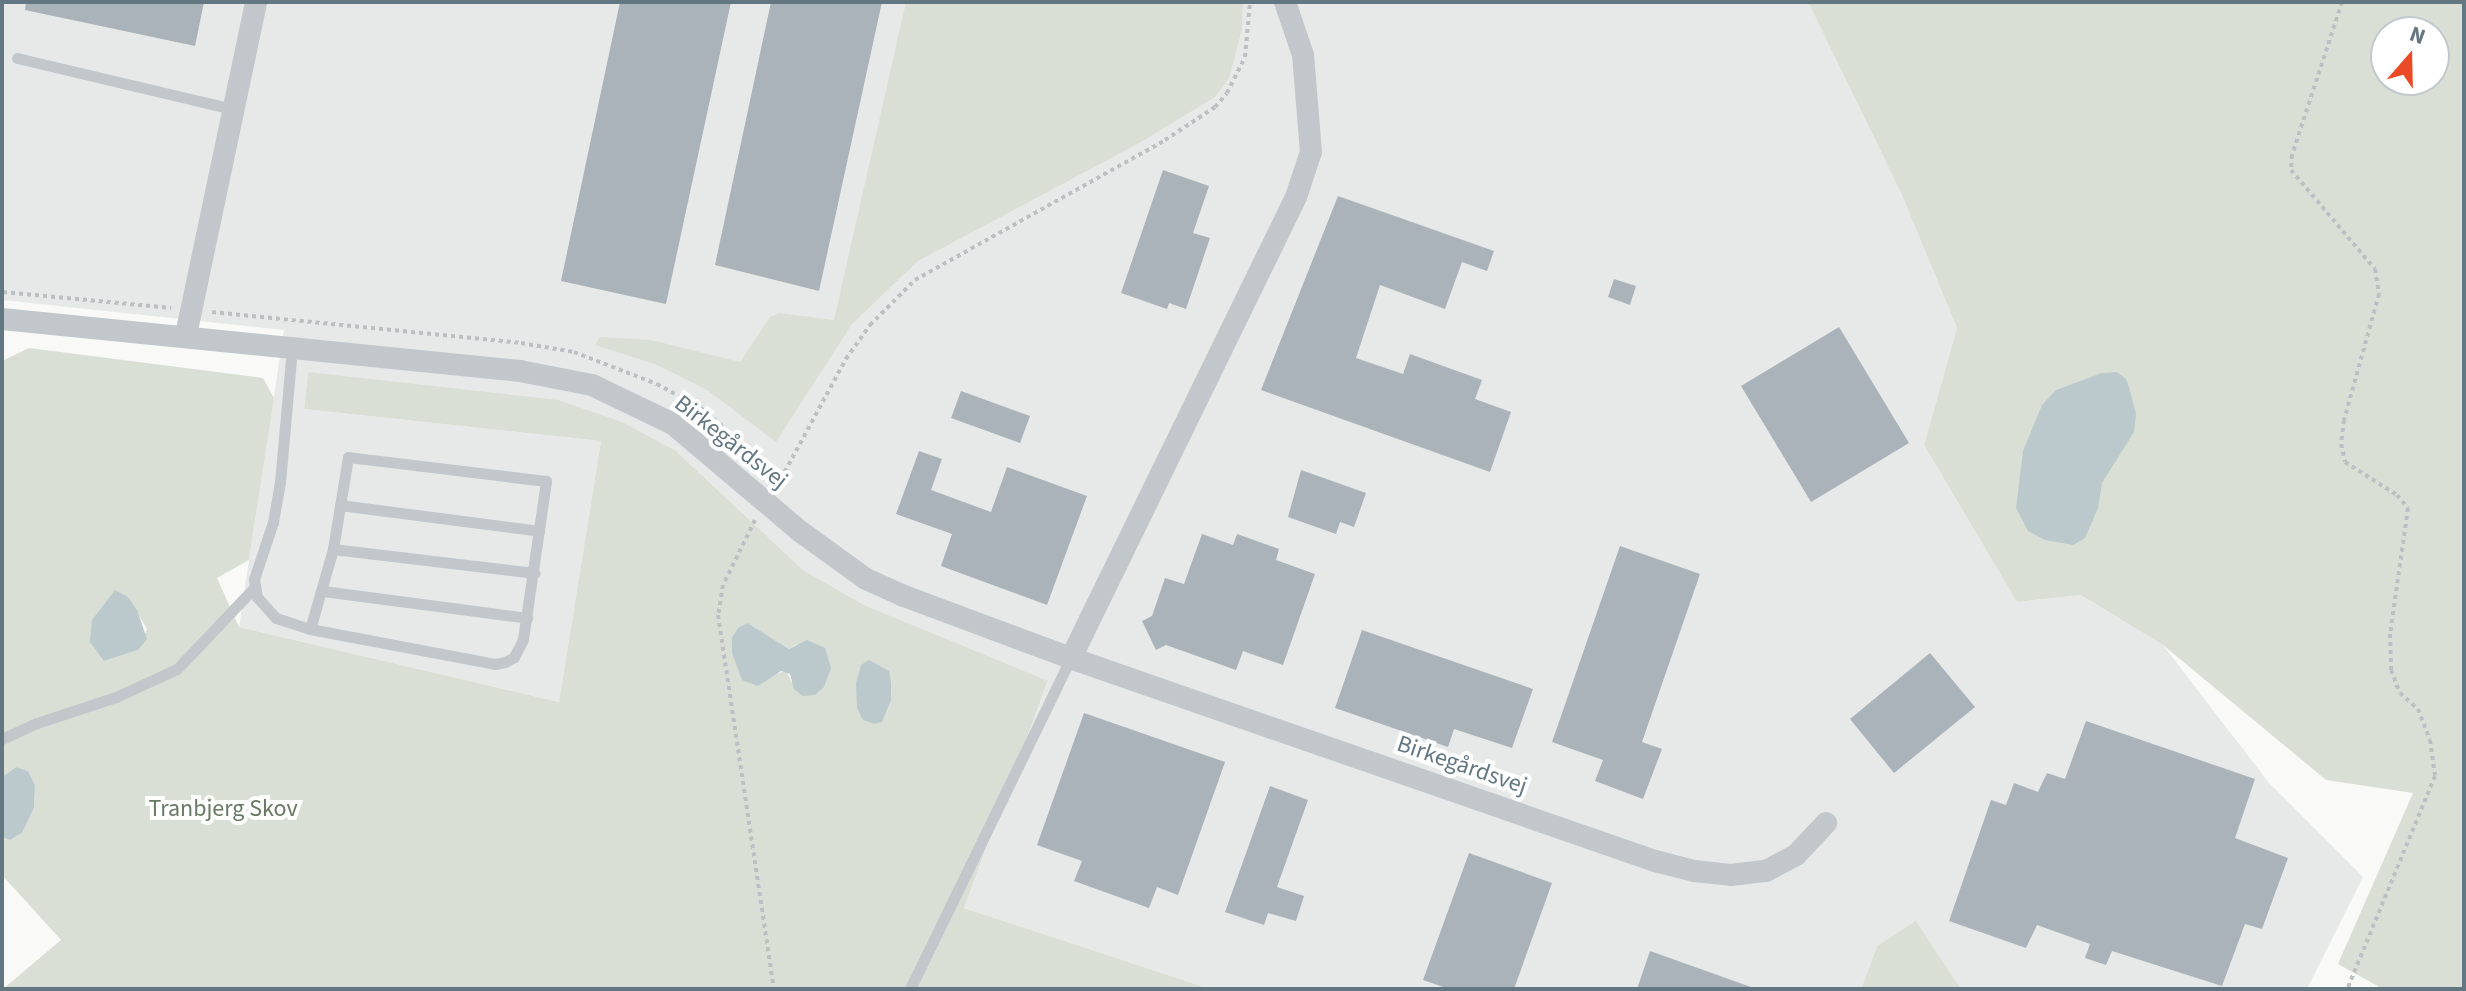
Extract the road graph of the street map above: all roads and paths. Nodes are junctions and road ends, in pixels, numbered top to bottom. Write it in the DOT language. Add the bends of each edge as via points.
graph roads {
  1 [pos="256,2"];
  2 [pos="1250,2"];
  3 [pos="1285,2"];
  4 [pos="2342,2"];
  5 [pos="17,58"];
  6 [pos="232,109"];
  7 [pos="2,291"];
  8 [pos="2,298"];
  9 [pos="2,319"];
  10 [pos="186,335"];
  11 [pos="292,348"];
  12 [pos="340,505"];
  13 [pos="763,510"];
  14 [pos="768,527"];
  15 [pos="539,531"];
  16 [pos="333,549"];
  17 [pos="535,573"];
  18 [pos="254,588"];
  19 [pos="323,591"];
  20 [pos="527,618"];
  21 [pos="310,629"];
  22 [pos="1071,658"];
  23 [pos="2,739"];
  24 [pos="1826,823"];
  25 [pos="774,989"];
  26 [pos="910,989"];
  27 [pos="2347,989"];
  1 -- 6 [label="street"];
  2 -- 13 [label="path" via="1245,57 1215,107 952,257 893,299 846,359"];
  3 -- 22 [label="street" via="1303,55 1311,152 1296,197"];
  4 -- 27 [label="path" via="2291,170 2375,269 2379,294 2341,444 2345,462 2397,495 2408,508 2390,634 2391,670 2400,693 2418,709 2430,740 2435,776"];
  5 -- 6 [label="lane"];
  6 -- 10 [label="street"];
  7 -- 8 [label="path"];
  9 -- 10 [label="street, Birkegårdsvej"];
  10 -- 11 [label="street, Birkegårdsvej"];
  11 -- 13 [label="street, Birkegårdsvej" via="520,371 592,385 673,424"];
  11 -- 18 [label="lane" via="280,482"];
  12 -- 15 [label="lane"];
  12 -- 15 [label="lane" via="348,457 546,481"];
  12 -- 16 [label="lane"];
  13 -- 14 [label="path"];
  13 -- 22 [label="street, Birkegårdsvej" via="866,579"];
  13 -- 25 [label="path" via="723,585 718,615"];
  15 -- 17 [label="lane"];
  16 -- 17 [label="lane"];
  16 -- 19 [label="lane"];
  17 -- 20 [label="lane"];
  18 -- 21 [label="lane" via="276,618"];
  18 -- 23 [label="lane" via="177,669"];
  19 -- 20 [label="lane"];
  19 -- 21 [label="lane"];
  20 -- 21 [label="lane" via="514,657 495,664"];
  22 -- 24 [label="street, Birkegårdsvej" via="1694,871 1766,871 1796,855"];
  22 -- 26 [label="lane"];
}
